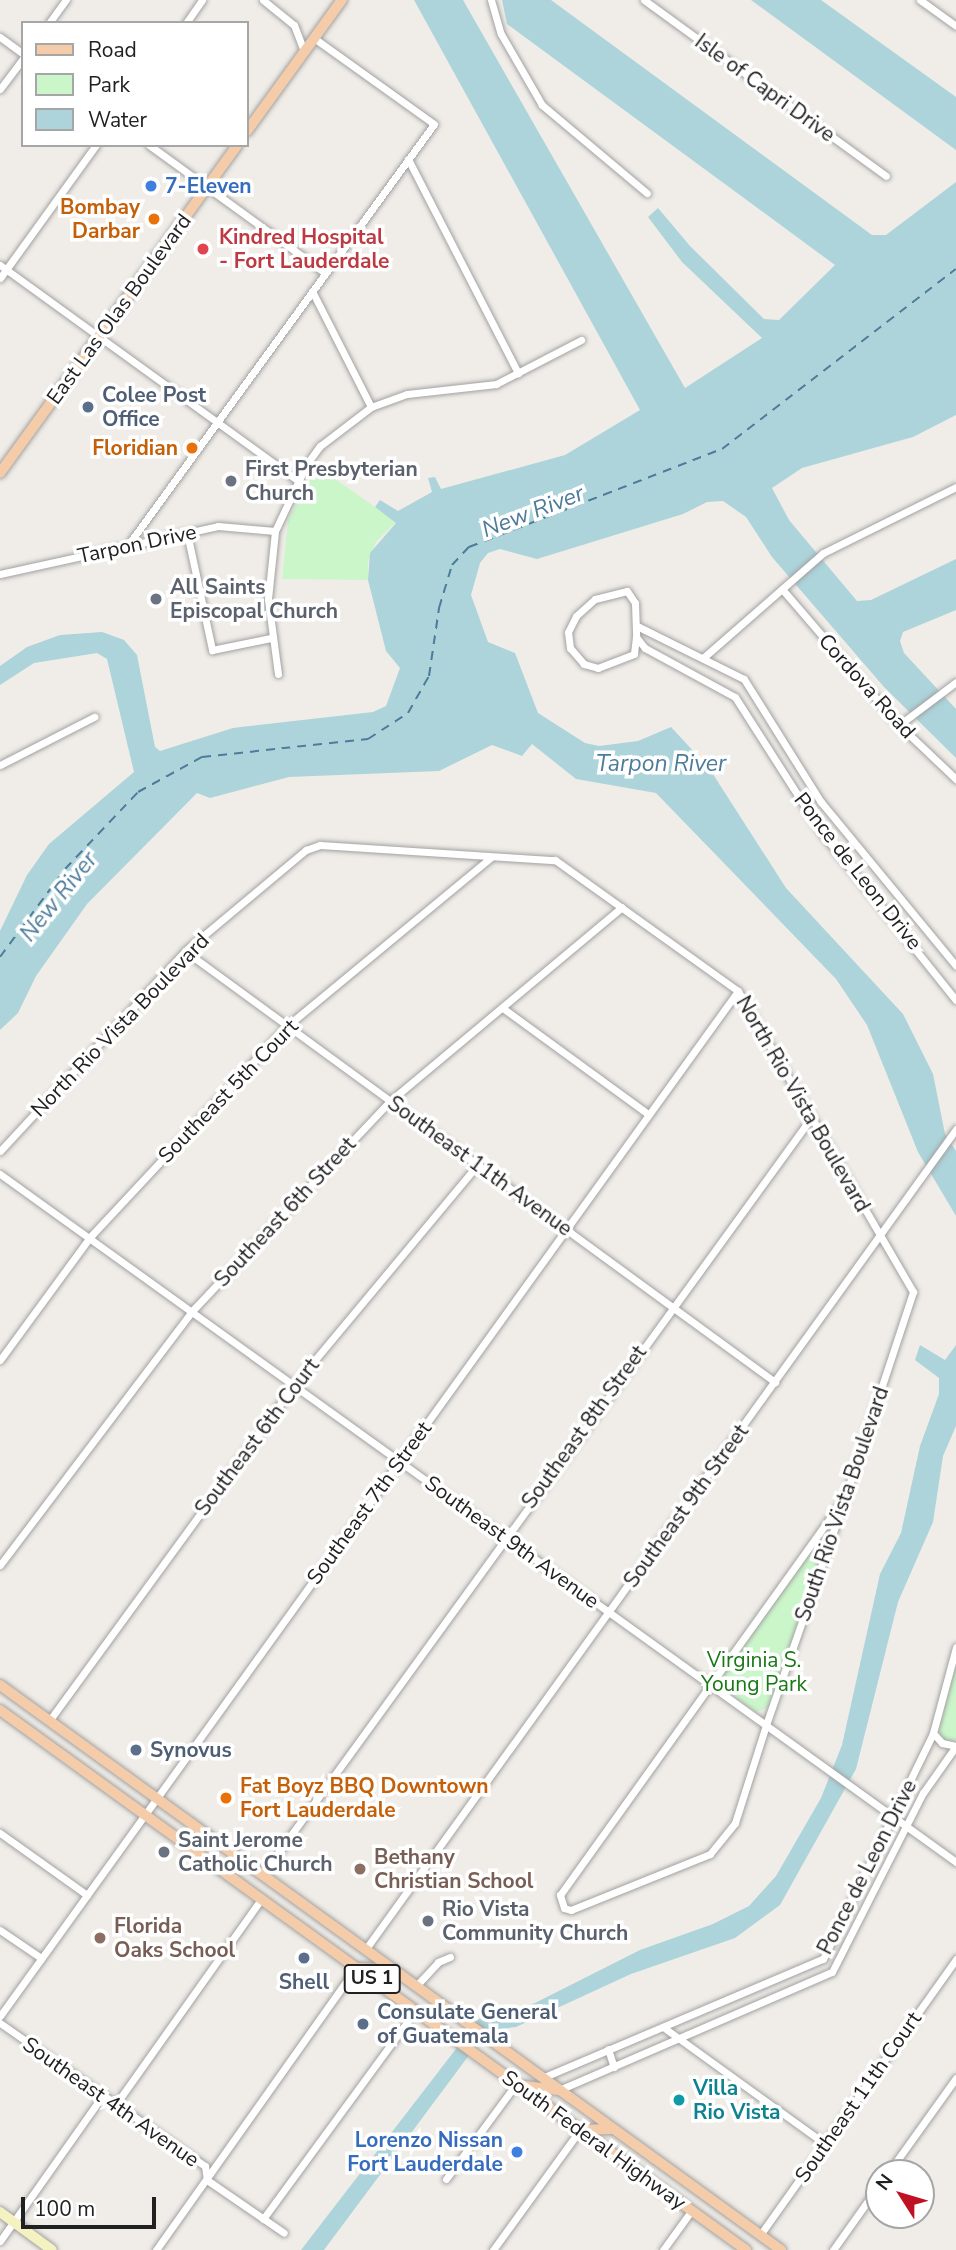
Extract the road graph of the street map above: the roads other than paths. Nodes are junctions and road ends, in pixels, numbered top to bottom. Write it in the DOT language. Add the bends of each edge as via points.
graph roads {
  1 [pos="66,0"];
  2 [pos="202,0"];
  3 [pos="263,0"];
  4 [pos="342,0"];
  5 [pos="491,0"];
  6 [pos="645,0"];
  7 [pos="920,0"];
  8 [pos="50,21"];
  9 [pos="187,21"];
  10 [pos="956,26"];
  11 [pos="0,37"];
  12 [pos="314,38"];
  13 [pos="304,51"];
  14 [pos="21,54"];
  15 [pos="21,59"];
  16 [pos="0,89"];
  17 [pos="248,130"];
  18 [pos="94,147"];
  19 [pos="152,147"];
  20 [pos="236,147"];
  21 [pos="408,159"];
  22 [pos="886,176"];
  23 [pos="207,187"];
  24 [pos="647,193"];
  25 [pos="3,267"];
  26 [pos="325,273"];
  27 [pos="0,278"];
  28 [pos="312,290"];
  29 [pos="100,337"];
  30 [pos="581,340"];
  31 [pos="518,373"];
  32 [pos="370,407"];
  33 [pos="217,422"];
  34 [pos="0,473"];
  35 [pos="298,481"];
  36 [pos="956,487"];
  37 [pos="275,531"];
  38 [pos="187,533"];
  39 [pos="128,545"];
  40 [pos="0,574"];
  41 [pos="782,589"];
  42 [pos="637,626"];
  43 [pos="636,637"];
  44 [pos="271,638"];
  45 [pos="703,658"];
  46 [pos="278,674"];
  47 [pos="956,682"];
  48 [pos="94,717"];
  49 [pos="899,725"];
  50 [pos="0,765"];
  51 [pos="956,779"];
  52 [pos="491,857"];
  53 [pos="622,907"];
  54 [pos="184,951"];
  55 [pos="956,966"];
  56 [pos="737,991"];
  57 [pos="956,1000"];
  58 [pos="504,1009"];
  59 [pos="287,1026"];
  60 [pos="390,1101"];
  61 [pos="648,1114"];
  62 [pos="811,1118"];
  63 [pos="956,1129"];
  64 [pos="0,1151"];
  65 [pos="478,1164"];
  66 [pos="0,1174"];
  67 [pos="567,1228"];
  68 [pos="880,1235"];
  69 [pos="90,1237"];
  70 [pos="672,1306"];
  71 [pos="192,1310"];
  72 [pos="0,1360"];
  73 [pos="775,1382"];
  74 [pos="294,1385"];
  75 [pos="399,1461"];
  76 [pos="846,1494"];
  77 [pos="505,1537"];
  78 [pos="810,1546"];
  79 [pos="825,1556"];
  80 [pos="0,1565"];
  81 [pos="609,1613"];
  82 [pos="956,1647"];
  83 [pos="0,1683"];
  84 [pos="711,1686"];
  85 [pos="0,1710"];
  86 [pos="49,1720"];
  87 [pos="766,1726"];
  88 [pos="933,1733"];
  89 [pos="956,1746"];
  90 [pos="155,1797"];
  91 [pos="144,1814"];
  92 [pos="893,1817"];
  93 [pos="906,1826"];
  94 [pos="0,1833"];
  95 [pos="879,1847"];
  96 [pos="892,1855"];
  97 [pos="956,1862"];
  98 [pos="262,1875"];
  99 [pos="87,1895"];
  100 [pos="261,1899"];
  101 [pos="0,1930"];
  102 [pos="331,1950"];
  103 [pos="365,1950"];
  104 [pos="450,1957"];
  105 [pos="41,1958"];
  106 [pos="956,1959"];
  107 [pos="356,1968"];
  108 [pos="394,1970"];
  109 [pos="415,1986"];
  110 [pos="415,2011"];
  111 [pos="0,2016"];
  112 [pos="0,2022"];
  113 [pos="663,2027"];
  114 [pos="680,2039"];
  115 [pos="608,2049"];
  116 [pos="614,2067"];
  117 [pos="542,2078"];
  118 [pos="956,2078"];
  119 [pos="516,2084"];
  120 [pos="559,2090"];
  121 [pos="103,2095"];
  122 [pos="116,2104"];
  123 [pos="580,2130"];
  124 [pos="614,2130"];
  125 [pos="825,2144"];
  126 [pos="898,2159"];
  127 [pos="446,2179"];
  128 [pos="207,2180"];
  129 [pos="865,2204"];
  130 [pos="692,2210"];
  131 [pos="0,2212"];
  132 [pos="263,2219"];
  133 [pos="14,2221"];
  134 [pos="284,2233"];
  135 [pos="760,2235"];
  136 [pos="0,2241"];
  137 [pos="52,2250"];
  138 [pos="156,2250"];
  139 [pos="493,2250"];
  140 [pos="663,2250"];
  141 [pos="746,2250"];
  142 [pos="781,2250"];
  143 [pos="832,2250"];
  1 -- 8 [label="street"];
  2 -- 9 [label="street"];
  3 -- 13 [label="street" via="294,25"];
  4 -- 12 [label="main road"];
  5 -- 24 [label="street" via="501,34 542,105"];
  6 -- 22 [label="street, Isle of Capri Drive"];
  7 -- 10 [label="street"];
  11 -- 14 [label="street"];
  12 -- 13 [label="main road"];
  12 -- 21 [label="street" via="434,124"];
  13 -- 17 [label="main road"];
  15 -- 16 [label="street"];
  18 -- 25 [label="street"];
  19 -- 23 [label="street"];
  20 -- 23 [label="main road, East Las Olas Boulevard"];
  21 -- 26 [label="street"];
  21 -- 31 [label="street"];
  23 -- 26 [label="street"];
  23 -- 29 [label="main road, East Las Olas Boulevard"];
  25 -- 27 [label="street"];
  25 -- 29 [label="street"];
  26 -- 28 [label="street"];
  28 -- 32 [label="street"];
  28 -- 33 [label="street"];
  29 -- 33 [label="street"];
  29 -- 34 [label="main road, East Las Olas Boulevard"];
  30 -- 31 [label="street"];
  31 -- 32 [label="street" via="470,391 407,394"];
  32 -- 35 [label="street" via="320,446"];
  33 -- 35 [label="street"];
  33 -- 39 [label="street"];
  35 -- 37 [label="street"];
  36 -- 41 [label="street" via="823,553"];
  37 -- 38 [label="street, Tarpon Drive" via="240,524"];
  37 -- 44 [label="street" via="268,599"];
  38 -- 39 [label="street, Tarpon Drive"];
  38 -- 44 [label="street" via="212,650"];
  39 -- 40 [label="street, Tarpon Drive"];
  41 -- 45 [label="street"];
  41 -- 49 [label="street, Cordova Road"];
  42 -- 43 [label="street"];
  42 -- 43 [label="street" via="635,603 627,591 595,600 576,616 568,632 570,648 584,664 598,668 634,654"];
  42 -- 45 [label="street, Ponce de Leon Drive"];
  43 -- 57 [label="street, Ponce de Leon Drive" via="645,648 735,697 822,833"];
  44 -- 46 [label="street"];
  45 -- 55 [label="street, Ponce de Leon Drive" via="744,679 821,802"];
  47 -- 49 [label="street"];
  48 -- 50 [label="street"];
  49 -- 51 [label="street, Cordova Road"];
  52 -- 53 [label="street, North Rio Vista Boulevard" via="555,860"];
  52 -- 54 [label="street, North Rio Vista Boulevard" via="320,845 306,850"];
  52 -- 59 [label="street, Southeast 5th Court"];
  53 -- 56 [label="street, North Rio Vista Boulevard"];
  53 -- 58 [label="street, Southeast 6th Street"];
  54 -- 59 [label="street, Southeast 11th Avenue"];
  54 -- 64 [label="street, North Rio Vista Boulevard"];
  56 -- 61 [label="street, Southeast 7th Street"];
  56 -- 62 [label="street, North Rio Vista Boulevard"];
  58 -- 60 [label="street, Southeast 6th Street"];
  58 -- 61 [label="street"];
  59 -- 60 [label="street, Southeast 11th Avenue"];
  59 -- 69 [label="street, Southeast 5th Court"];
  60 -- 65 [label="street, Southeast 11th Avenue"];
  60 -- 71 [label="street, Southeast 6th Street"];
  61 -- 67 [label="street, Southeast 7th Street"];
  62 -- 68 [label="street, North Rio Vista Boulevard"];
  62 -- 70 [label="street, Southeast 8th Street"];
  63 -- 68 [label="street, Southeast 9th Street"];
  65 -- 67 [label="street, Southeast 11th Avenue"];
  65 -- 74 [label="street, Southeast 6th Court"];
  66 -- 69 [label="street, Southeast 9th Avenue"];
  67 -- 70 [label="street, Southeast 11th Avenue"];
  67 -- 75 [label="street, Southeast 7th Street"];
  68 -- 73 [label="street, Southeast 9th Street"];
  68 -- 76 [label="street, South Rio Vista Boulevard" via="913,1292"];
  69 -- 71 [label="street, Southeast 9th Avenue"];
  69 -- 72 [label="street, Southeast 5th Court"];
  70 -- 73 [label="street, Southeast 11th Avenue"];
  70 -- 77 [label="street, Southeast 8th Street"];
  71 -- 74 [label="street, Southeast 9th Avenue"];
  71 -- 80 [label="street, Southeast 6th Street"];
  73 -- 81 [label="street, Southeast 9th Street"];
  74 -- 75 [label="street, Southeast 9th Avenue"];
  74 -- 86 [label="street, Southeast 6th Court"];
  75 -- 77 [label="street, Southeast 9th Avenue"];
  75 -- 90 [label="street, Southeast 7th Street"];
  76 -- 78 [label="street"];
  76 -- 79 [label="street, South Rio Vista Boulevard"];
  77 -- 81 [label="street, Southeast 9th Avenue"];
  77 -- 98 [label="street, Southeast 8th Street"];
  78 -- 79 [label="street"];
  78 -- 84 [label="street"];
  79 -- 87 [label="street, South Rio Vista Boulevard"];
  81 -- 84 [label="street, Southeast 9th Avenue"];
  81 -- 103 [label="street, Southeast 9th Street"];
  82 -- 88 [label="street, Ponce de Leon Drive"];
  83 -- 86 [label="main road, US 1"];
  84 -- 87 [label="street, Southeast 9th Avenue"];
  84 -- 87 [label="street, South Rio Vista Boulevard" via="560,1895 560,1902 571,1910 710,1853 723,1842 735,1823"];
  85 -- 91 [label="main road, South Federal Highway / US 1"];
  86 -- 90 [label="main road, US 1"];
  87 -- 92 [label="street, Southeast 9th Avenue"];
  88 -- 89 [label="street" via="942,1743"];
  88 -- 92 [label="street, Ponce de Leon Drive"];
  89 -- 93 [label="street, Ponce de Leon Drive"];
  90 -- 91 [label="street, Southeast 7th Street"];
  90 -- 98 [label="main road, US 1"];
  91 -- 99 [label="street, Southeast 7th Street"];
  91 -- 100 [label="main road, South Federal Highway / US 1"];
  92 -- 93 [label="street, Southeast 9th Avenue"];
  92 -- 95 [label="street, Ponce de Leon Drive"];
  93 -- 96 [label="street, Ponce de Leon Drive"];
  93 -- 97 [label="street, Southeast 9th Avenue"];
  94 -- 99 [label="street"];
  95 -- 96 [label="street"];
  95 -- 113 [label="street, Ponce de Leon Drive" via="823,1959"];
  96 -- 114 [label="street, Ponce de Leon Drive" via="832,1972"];
  98 -- 103 [label="main road, US 1"];
  99 -- 105 [label="street, Southeast 7th Street"];
  100 -- 102 [label="main road, South Federal Highway / US 1"];
  100 -- 122 [label="street"];
  101 -- 105 [label="street"];
  102 -- 103 [label="main road"];
  102 -- 107 [label="main road, South Federal Highway / US 1"];
  103 -- 108 [label="main road, US 1"];
  104 -- 109 [label="street" via="438,1962"];
  105 -- 111 [label="street, Southeast 7th Street"];
  106 -- 125 [label="street, Southeast 11th Court"];
  107 -- 108 [label="main road"];
  107 -- 110 [label="main road, South Federal Highway / US 1"];
  107 -- 128 [label="street"];
  108 -- 109 [label="main road, US 1"];
  109 -- 117 [label="main road, South Federal Highway / US 1"];
  110 -- 119 [label="main road, South Federal Highway / US 1"];
  110 -- 132 [label="street"];
  112 -- 121 [label="street, Southeast 4th Avenue"];
  113 -- 114 [label="street"];
  113 -- 115 [label="street, Ponce de Leon Drive"];
  114 -- 116 [label="street, Ponce de Leon Drive"];
  114 -- 125 [label="street"];
  115 -- 116 [label="street"];
  115 -- 117 [label="street, Ponce de Leon Drive"];
  116 -- 120 [label="street, Ponce de Leon Drive"];
  117 -- 120 [label="main road, South Federal Highway / US 1"];
  118 -- 126 [label="street"];
  119 -- 120 [label="main road" via="542,2092"];
  119 -- 123 [label="main road, South Federal Highway / US 1"];
  119 -- 127 [label="street"];
  120 -- 124 [label="main road, South Federal Highway / US 1"];
  121 -- 122 [label="street, Southeast 4th Avenue"];
  121 -- 133 [label="street"];
  122 -- 128 [label="street, Southeast 4th Avenue" via="205,2166"];
  123 -- 124 [label="main road"];
  123 -- 130 [label="main road, South Federal Highway / US 1"];
  123 -- 139 [label="street"];
  124 -- 135 [label="main road, South Federal Highway / US 1"];
  125 -- 135 [label="street, Southeast 11th Court"];
  128 -- 132 [label="street, Southeast 4th Avenue"];
  128 -- 138 [label="street"];
  129 -- 143 [label="street"];
  130 -- 140 [label="street"];
  130 -- 141 [label="main road, South Federal Highway / US 1"];
  131 -- 133 [label="main road"];
  132 -- 134 [label="street, Southeast 4th Avenue"];
  133 -- 136 [label="street"];
  133 -- 137 [label="main road"];
  135 -- 142 [label="main road, South Federal Highway / US 1"];
}
